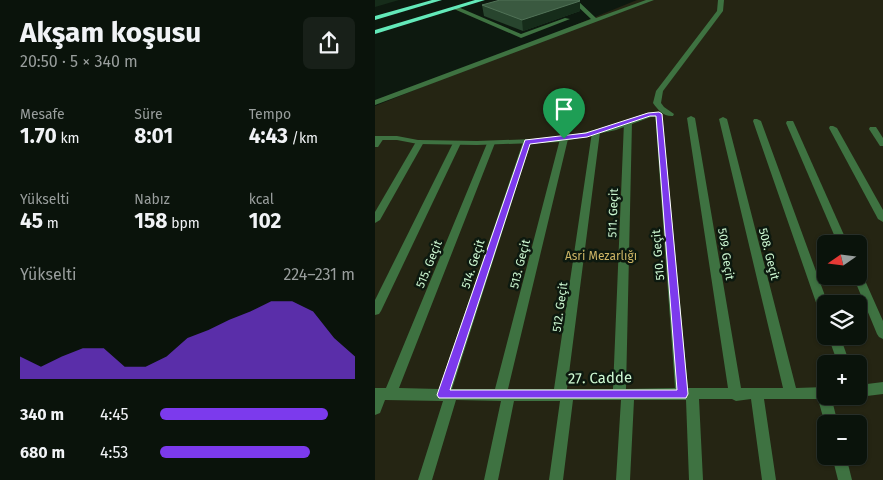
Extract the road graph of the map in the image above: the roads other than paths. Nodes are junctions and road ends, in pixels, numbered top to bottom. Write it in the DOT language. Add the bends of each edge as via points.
graph roads {
  1 [pos="439,0"];
  2 [pos="482,0"];
  3 [pos="574,0"];
  4 [pos="651,0"];
  5 [pos="721,0"];
  6 [pos="456,8"];
  7 [pos="481,12"];
  8 [pos="471,15"];
  9 [pos="375,18"];
  10 [pos="567,19"];
  11 [pos="595,20"];
  12 [pos="375,32"];
  13 [pos="375,103"];
  14 [pos="670,114"];
  15 [pos="691,118"];
  16 [pos="723,119"];
  17 [pos="628,122"];
  18 [pos="757,122"];
  19 [pos="790,123"];
  20 [pos="833,128"];
  21 [pos="873,129"];
  22 [pos="596,132"];
  23 [pos="377,138"];
  24 [pos="564,139"];
  25 [pos="420,142"];
  26 [pos="527,142"];
  27 [pos="457,143"];
  28 [pos="491,143"];
  29 [pos="883,144"];
  30 [pos="375,146"];
  31 [pos="375,220"];
  32 [pos="883,220"];
  33 [pos="839,235"];
  34 [pos="862,285"];
  35 [pos="819,295"];
  36 [pos="375,311"];
  37 [pos="883,334"];
  38 [pos="883,389"];
  39 [pos="867,390"];
  40 [pos="817,393"];
  41 [pos="382,394"];
  42 [pos="623,394"];
  43 [pos="687,394"];
  44 [pos="791,394"];
  45 [pos="447,395"];
  46 [pos="505,395"];
  47 [pos="564,395"];
  48 [pos="736,395"];
  49 [pos="757,395"];
  50 [pos="375,409"];
  51 [pos="841,465"];
  52 [pos="425,480"];
  53 [pos="491,480"];
  54 [pos="556,480"];
  55 [pos="623,480"];
  56 [pos="697,480"];
  57 [pos="769,480"];
  58 [pos="845,480"];
  1 -- 9 [label="main road"];
  2 -- 6 [label="main road"];
  3 -- 11 [label="street"];
  4 -- 11 [label="street"];
  5 -- 14 [label="street" via="720,11 660,91 657,103"];
  6 -- 8 [label="street"];
  6 -- 12 [label="main road"];
  7 -- 8 [label="street"];
  8 -- 10 [label="street" via="521,36"];
  11 -- 13 [label="street"];
  15 -- 48 [label="street, 509. Geçit"];
  16 -- 44 [label="street, 508. Geçit"];
  17 -- 22 [label="street"];
  17 -- 42 [label="street, 511. Geçit"];
  17 -- 43 [label="street, 510. Geçit" via="659,114"];
  18 -- 35 [label="street"];
  19 -- 33 [label="street"];
  20 -- 32 [label="street"];
  21 -- 29 [label="street"];
  22 -- 24 [label="street"];
  22 -- 47 [label="street, 512. Geçit"];
  23 -- 25 [label="street"];
  23 -- 30 [label="street"];
  24 -- 26 [label="street"];
  24 -- 46 [label="street, 513. Geçit"];
  25 -- 27 [label="street"];
  25 -- 31 [label="street"];
  26 -- 28 [label="street"];
  26 -- 45 [label="street, 514. Geçit"];
  27 -- 28 [label="street"];
  27 -- 36 [label="street"];
  28 -- 41 [label="street, 515. Geçit"];
  34 -- 37 [label="street"];
  38 -- 39 [label="street"];
  40 -- 44 [label="street, 27. Cadde"];
  41 -- 45 [label="street, 27. Cadde"];
  41 -- 50 [label="street, 515. Geçit"];
  42 -- 43 [label="street, 27. Cadde"];
  42 -- 47 [label="street, 27. Cadde"];
  42 -- 55 [label="street, 511. Geçit"];
  43 -- 48 [label="street, 27. Cadde"];
  43 -- 56 [label="street, 510. Geçit"];
  44 -- 49 [label="street, 27. Cadde"];
  45 -- 46 [label="street, 27. Cadde"];
  45 -- 52 [label="street, 514. Geçit"];
  46 -- 47 [label="street, 27. Cadde"];
  46 -- 53 [label="street, 513. Geçit"];
  47 -- 54 [label="street, 512. Geçit"];
  48 -- 49 [label="street, 27. Cadde"];
  49 -- 57 [label="street"];
  51 -- 58 [label="street"];
}
